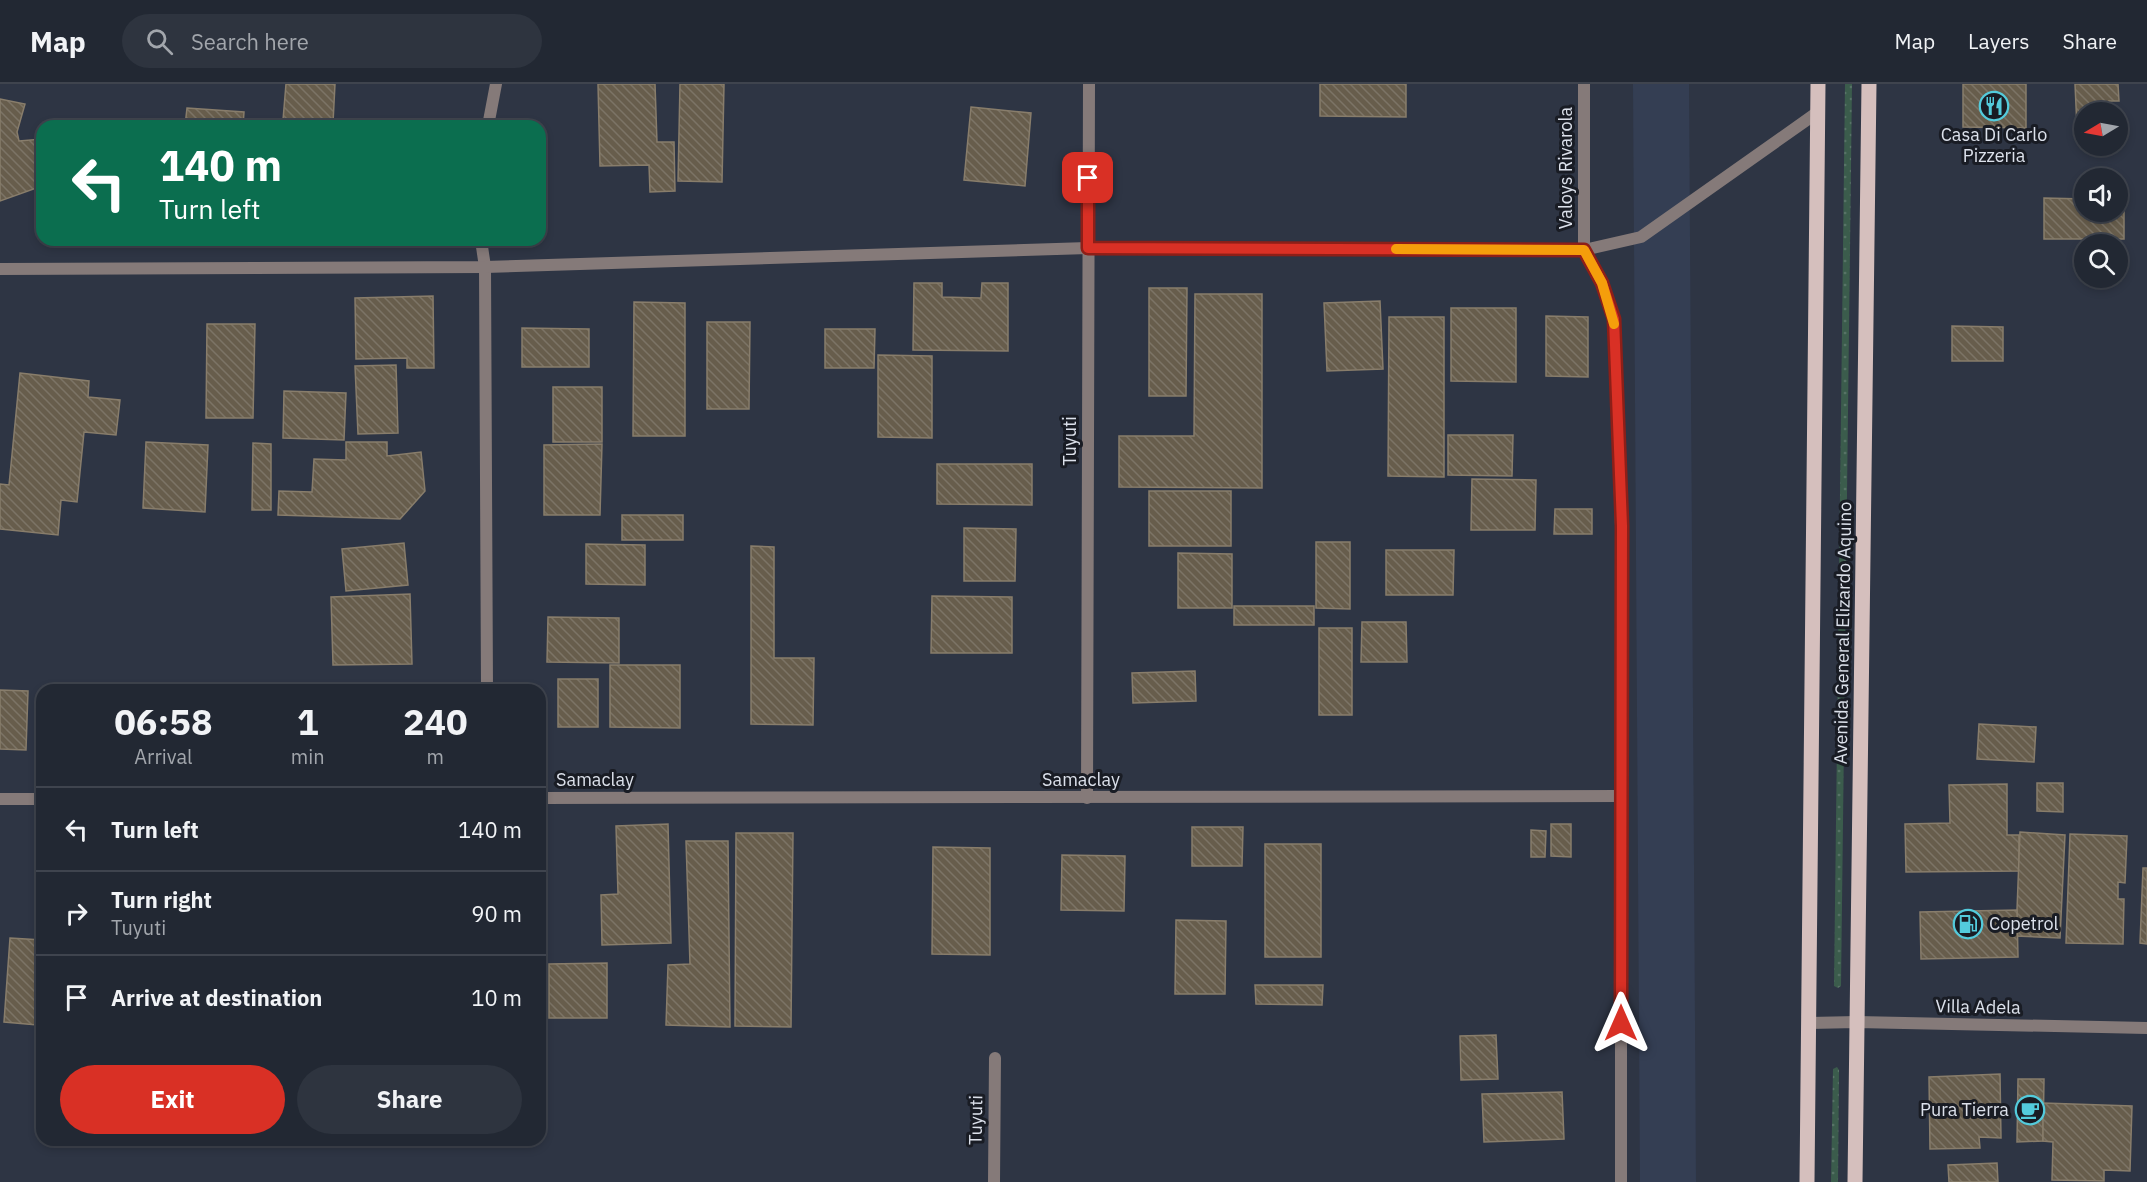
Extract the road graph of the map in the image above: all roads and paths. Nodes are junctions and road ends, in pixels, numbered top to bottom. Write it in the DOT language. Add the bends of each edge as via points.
graph roads {
  1 [pos="496,84"];
  2 [pos="1089,84"];
  3 [pos="1584,84"];
  4 [pos="1818,84"];
  5 [pos="1869,84"];
  6 [pos="1818,112"];
  7 [pos="489,120"];
  8 [pos="482,246"];
  9 [pos="1088,248"];
  10 [pos="1584,250"];
  11 [pos="484,267"];
  12 [pos="0,269"];
  13 [pos="487,684"];
  14 [pos="1622,796"];
  15 [pos="546,798"];
  16 [pos="1087,798"];
  17 [pos="0,799"];
  18 [pos="36,799"];
  19 [pos="1857,1022"];
  20 [pos="1809,1023"];
  21 [pos="2147,1028"];
  22 [pos="995,1058"];
  23 [pos="994,1182"];
  24 [pos="1621,1182"];
  25 [pos="1807,1182"];
  26 [pos="1855,1182"];
  1 -- 7 [label="street"];
  2 -- 9 [label="street, Tuyuti"];
  3 -- 10 [label="street, Valoys Rivarola"];
  4 -- 6 [label="main road, Avenida General Elizardo Aquino"];
  5 -- 19 [label="main road, Avenida General Elizardo Aquino"];
  6 -- 10 [label="street" via="1641,237"];
  6 -- 20 [label="main road, Avenida General Elizardo Aquino"];
  8 -- 11 [label="street"];
  9 -- 10 [label="street"];
  9 -- 11 [label="street"];
  9 -- 16 [label="street, Tuyuti"];
  10 -- 14 [label="street, Valoys Rivarola" via="1602,283 1614,319 1622,526"];
  11 -- 12 [label="street"];
  11 -- 13 [label="street"];
  14 -- 16 [label="street, Samaclay"];
  14 -- 24 [label="street, Valoys Rivarola"];
  15 -- 16 [label="street, Samaclay"];
  17 -- 18 [label="street"];
  19 -- 20 [label="street, Villa Adela"];
  19 -- 21 [label="street, Villa Adela"];
  19 -- 26 [label="main road, Avenida General Elizardo Aquino"];
  20 -- 25 [label="main road, Avenida General Elizardo Aquino"];
  22 -- 23 [label="street, Tuyuti"];
}
